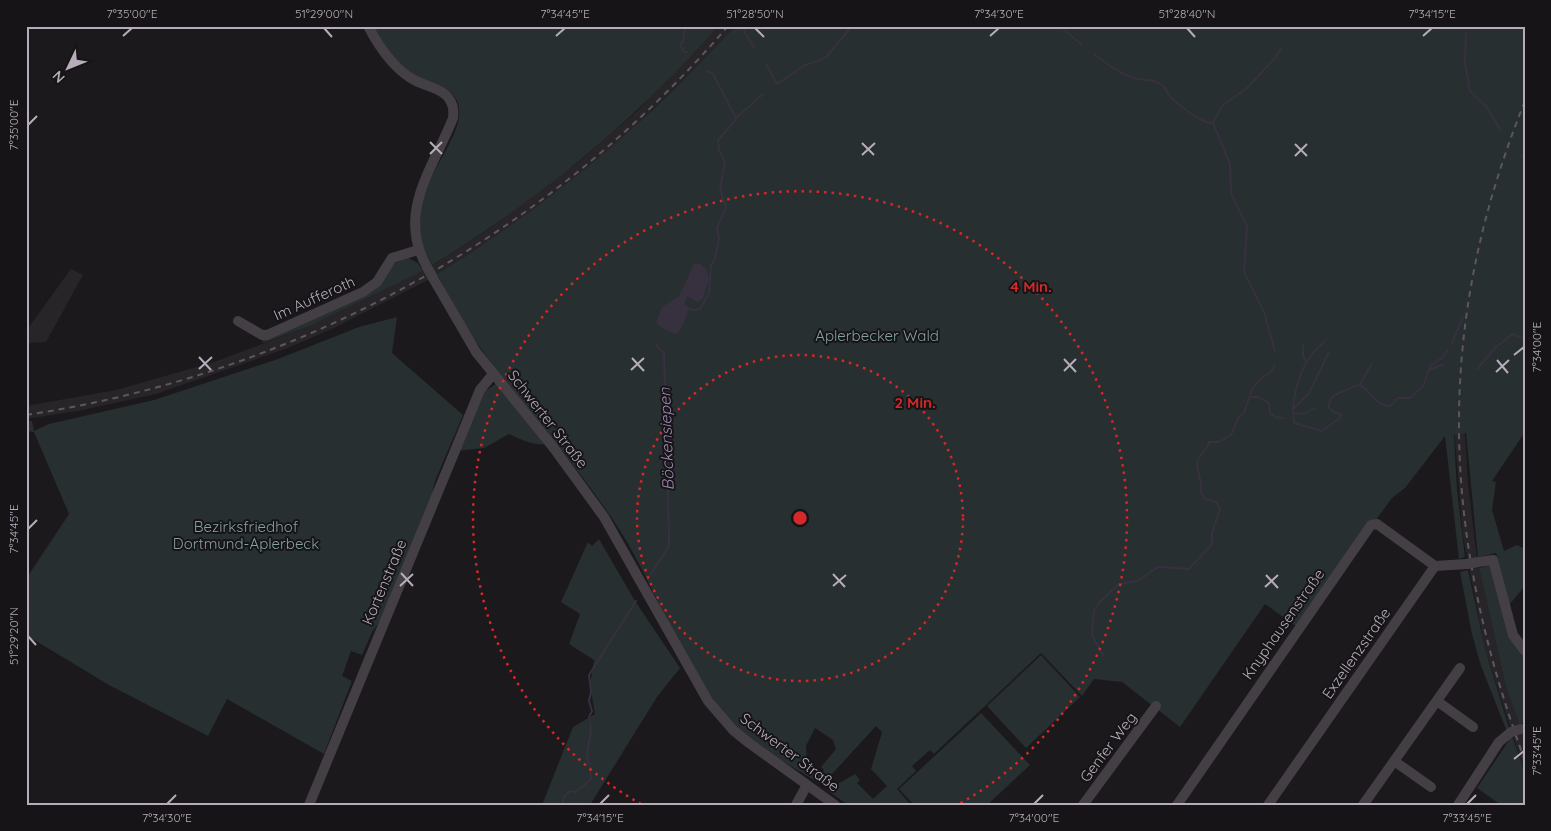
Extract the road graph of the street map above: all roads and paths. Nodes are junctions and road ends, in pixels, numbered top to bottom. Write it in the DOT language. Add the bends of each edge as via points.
graph roads {
  1 [pos="368,26"];
  2 [pos="418,250"];
  3 [pos="238,321"];
  4 [pos="493,374"];
  5 [pos="1435,566"];
  6 [pos="1525,651"];
  7 [pos="1460,668"];
  8 [pos="1437,701"];
  9 [pos="1156,706"];
  10 [pos="1473,727"];
  11 [pos="1519,729"];
  12 [pos="1394,761"];
  13 [pos="807,785"];
  14 [pos="1431,787"];
  15 [pos="309,805"];
  16 [pos="796,805"];
  17 [pos="835,805"];
  18 [pos="1083,805"];
  19 [pos="1177,805"];
  20 [pos="1268,805"];
  21 [pos="1364,805"];
  22 [pos="1458,805"];
  1 -- 2 [label="street, Schwerter Straße" via="401,71 444,93 453,104 453,118 416,205 414,228"];
  2 -- 3 [label="street, Im Aufferoth" via="392,258 377,282 363,292 268,335 262,335"];
  2 -- 4 [label="street, Schwerter Straße, bridge" via="465,335"];
  4 -- 13 [label="street, Schwerter Straße" via="553,447 604,517 708,701 738,734"];
  4 -- 15 [label="street, Kortenstraße" via="480,390"];
  5 -- 6 [label="street, bridge" via="1493,560 1513,635"];
  5 -- 19 [label="street, Knyphausenstraße" via="1377,524 1371,525"];
  5 -- 20 [label="street, Exzellenzstraße"];
  7 -- 8 [label="street"];
  8 -- 10 [label="street"];
  8 -- 12 [label="street"];
  9 -- 18 [label="street, Genfer Weg"];
  11 -- 22 [label="street" via="1499,742"];
  12 -- 14 [label="street"];
  12 -- 21 [label="street"];
  13 -- 16 [label="street"];
  13 -- 17 [label="street, Schwerter Straße"];
}
